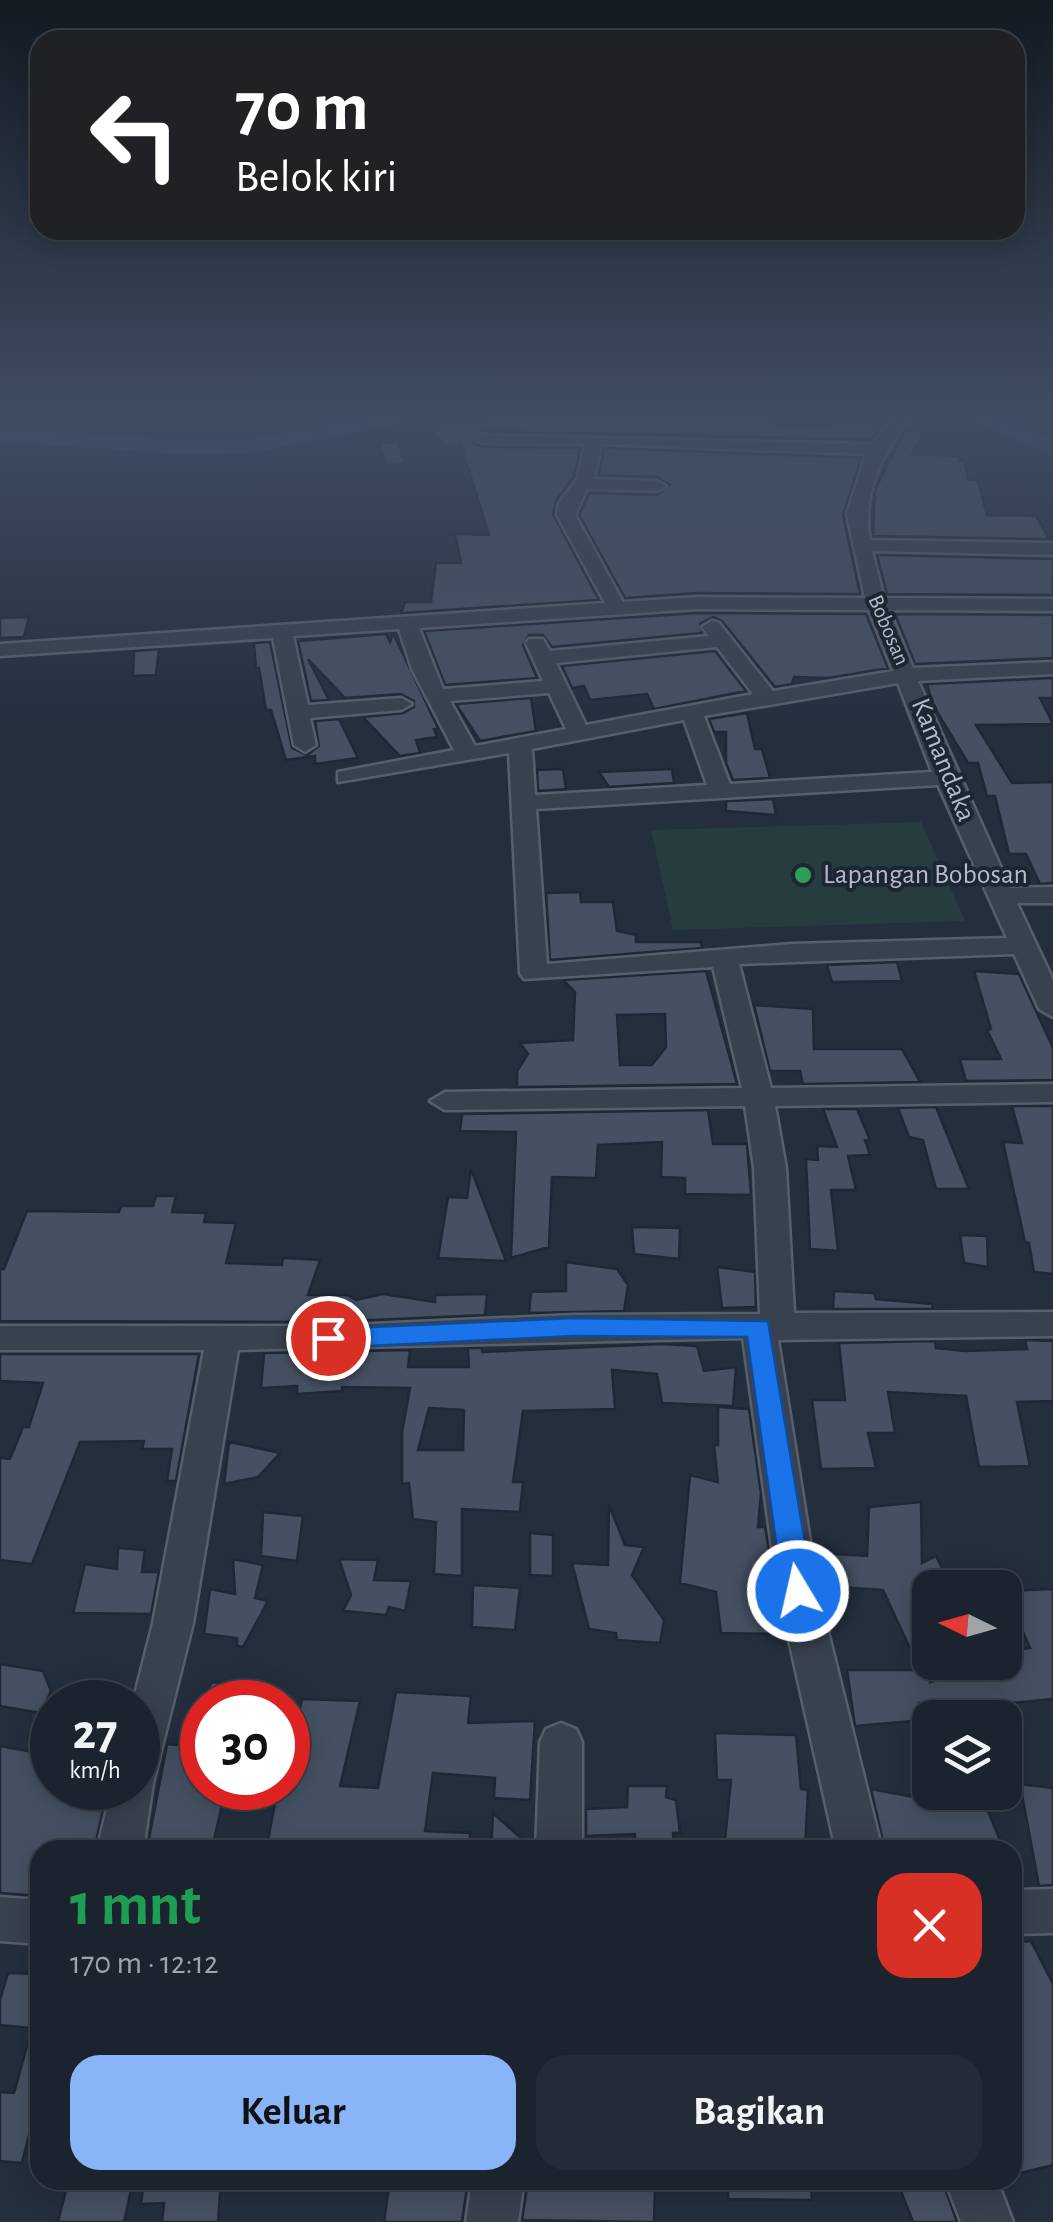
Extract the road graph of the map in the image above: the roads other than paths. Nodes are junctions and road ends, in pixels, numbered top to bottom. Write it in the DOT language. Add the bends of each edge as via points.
graph roads {
  1 [pos="569,520"];
  2 [pos="857,520"];
  3 [pos="860,545"];
  4 [pos="1053,549"];
  5 [pos="697,603"];
  6 [pos="878,604"];
  7 [pos="1053,604"];
  8 [pos="618,610"];
  9 [pos="525,617"];
  10 [pos="408,625"];
  11 [pos="282,633"];
  12 [pos="721,641"];
  13 [pos="0,650"];
  14 [pos="542,658"];
  15 [pos="1053,668"];
  16 [pos="908,675"];
  17 [pos="555,686"];
  18 [pos="436,696"];
  19 [pos="768,699"];
  20 [pos="401,704"];
  21 [pos="298,712"];
  22 [pos="693,715"];
  23 [pos="579,734"];
  24 [pos="520,744"];
  25 [pos="305,745"];
  26 [pos="467,752"];
  27 [pos="346,777"];
  28 [pos="946,778"];
  29 [pos="721,791"];
  30 [pos="523,803"];
  31 [pos="1053,895"];
  32 [pos="1004,896"];
  33 [pos="1026,946"];
  34 [pos="724,958"];
  35 [pos="1053,1009"];
  36 [pos="1053,1092"];
  37 [pos="759,1097"];
  38 [pos="445,1101"];
  39 [pos="1053,1324"];
  40 [pos="768,1328"];
  41 [pos="0,1338"];
  42 [pos="222,1339"];
  43 [pos="159,1680"];
  44 [pos="561,1742"];
  45 [pos="129,1810"];
  46 [pos="122,1840"];
  47 [pos="558,1840"];
  48 [pos="858,1840"];
  49 [pos="1053,1911"];
  50 [pos="1022,1912"];
  51 [pos="0,1918"];
  52 [pos="30,1921"];
  53 [pos="497,2190"];
  54 [pos="975,2190"];
  55 [pos="492,2222"];
  56 [pos="986,2222"];
  1 -- 8 [label="street"];
  2 -- 3 [label="street, Bobosan"];
  3 -- 4 [label="street"];
  3 -- 6 [label="street, Bobosan"];
  5 -- 6 [label="street"];
  5 -- 8 [label="street"];
  5 -- 12 [label="street"];
  6 -- 7 [label="street"];
  6 -- 16 [label="street, Bobosan"];
  8 -- 9 [label="street"];
  9 -- 10 [label="street"];
  9 -- 14 [label="street"];
  10 -- 11 [label="street"];
  10 -- 18 [label="street"];
  11 -- 13 [label="street"];
  11 -- 21 [label="street"];
  12 -- 14 [label="street"];
  12 -- 19 [label="street"];
  14 -- 17 [label="street"];
  15 -- 16 [label="street"];
  16 -- 19 [label="street"];
  16 -- 28 [label="street, Kamandaka"];
  17 -- 18 [label="street"];
  17 -- 23 [label="street"];
  18 -- 26 [label="street"];
  19 -- 22 [label="street"];
  20 -- 21 [label="street"];
  21 -- 25 [label="street"];
  22 -- 23 [label="street"];
  22 -- 29 [label="street"];
  23 -- 24 [label="street"];
  24 -- 26 [label="street"];
  24 -- 30 [label="street"];
  26 -- 27 [label="street"];
  28 -- 29 [label="street"];
  28 -- 32 [label="street, Kamandaka"];
  29 -- 30 [label="street"];
  30 -- 34 [label="street" via="534,973"];
  31 -- 32 [label="street"];
  32 -- 33 [label="street, Kamandaka"];
  33 -- 34 [label="street"];
  33 -- 35 [label="street, Kamandaka"];
  34 -- 37 [label="street"];
  36 -- 37 [label="street"];
  37 -- 38 [label="street"];
  37 -- 40 [label="street" via="771,1183"];
  39 -- 40 [label="street"];
  40 -- 42 [label="street"];
  40 -- 48 [label="street" via="798,1591"];
  41 -- 42 [label="street"];
  42 -- 43 [label="street"];
  44 -- 47 [label="street"];
  45 -- 46 [label="street"];
  49 -- 50 [label="street"];
  51 -- 52 [label="street"];
  53 -- 55 [label="street"];
  54 -- 56 [label="street"];
}
